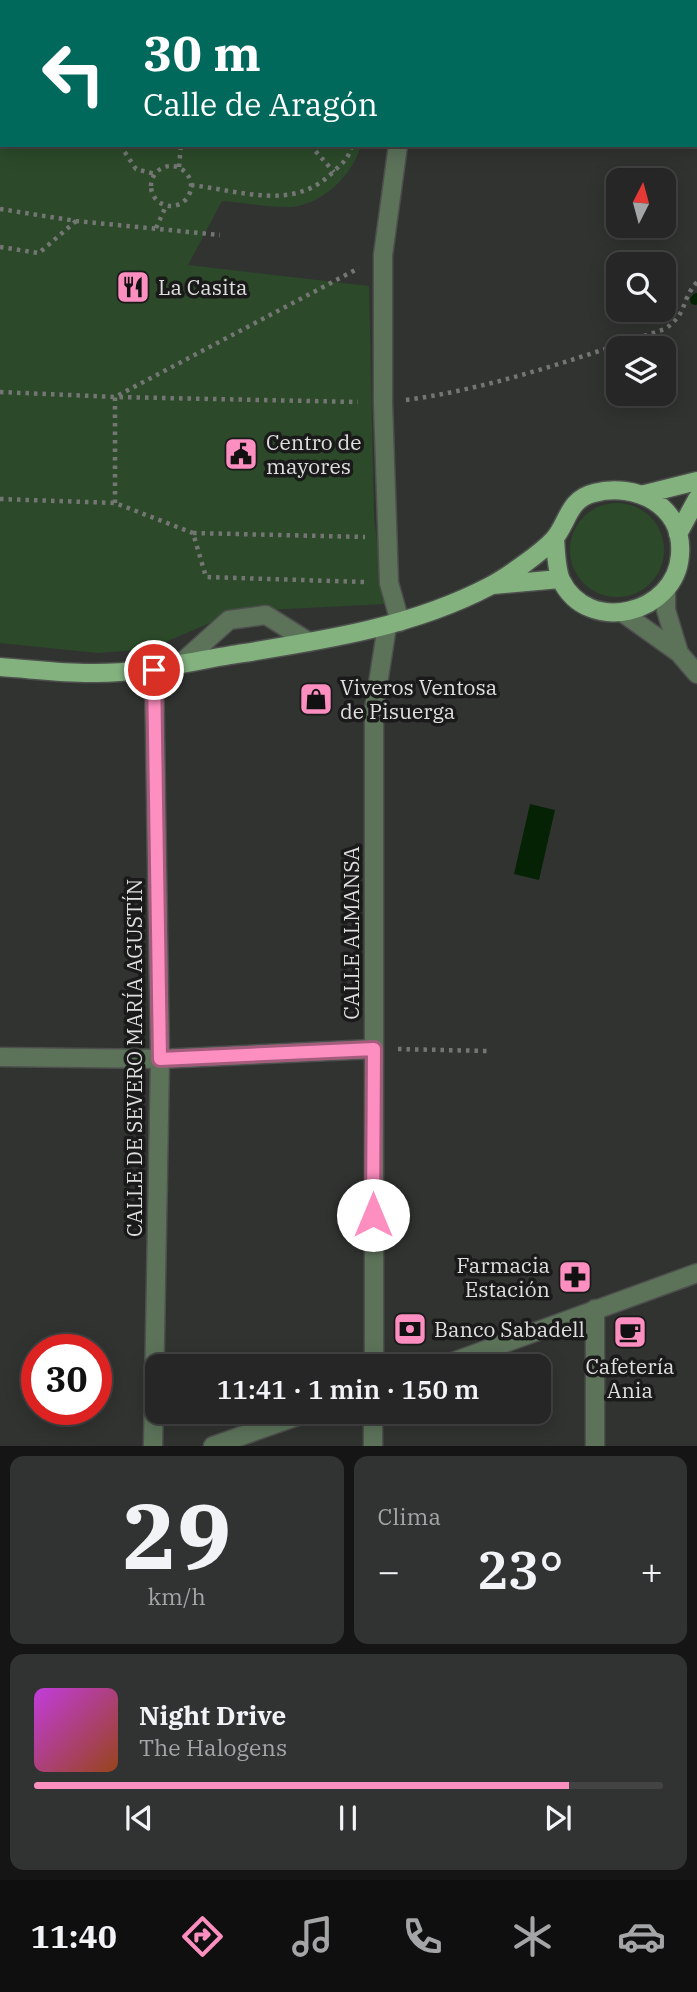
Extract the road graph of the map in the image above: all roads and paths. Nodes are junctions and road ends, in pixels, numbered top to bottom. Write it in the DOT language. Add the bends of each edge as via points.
graph roads {
  1 [pos="121,147"];
  2 [pos="181,147"];
  3 [pos="312,147"];
  4 [pos="352,147"];
  5 [pos="398,147"];
  6 [pos="179,167"];
  7 [pos="334,172"];
  8 [pos="155,174"];
  9 [pos="191,185"];
  10 [pos="166,206"];
  11 [pos="0,209"];
  12 [pos="76,221"];
  13 [pos="156,228"];
  14 [pos="220,234"];
  15 [pos="0,247"];
  16 [pos="383,255"];
  17 [pos="697,282"];
  18 [pos="0,392"];
  19 [pos="116,397"];
  20 [pos="383,403"];
  21 [pos="697,481"];
  22 [pos="645,494"];
  23 [pos="0,499"];
  24 [pos="697,499"];
  25 [pos="115,503"];
  26 [pos="193,533"];
  27 [pos="678,534"];
  28 [pos="386,537"];
  29 [pos="555,538"];
  30 [pos="560,579"];
  31 [pos="389,583"];
  32 [pos="493,585"];
  33 [pos="666,590"];
  34 [pos="623,613"];
  35 [pos="393,624"];
  36 [pos="309,642"];
  37 [pos="679,653"];
  38 [pos="180,664"];
  39 [pos="0,667"];
  40 [pos="154,670"];
  41 [pos="697,674"];
  42 [pos="374,1049"];
  43 [pos="488,1051"];
  44 [pos="0,1057"];
  45 [pos="160,1059"];
  46 [pos="697,1273"];
  47 [pos="596,1309"];
  48 [pos="374,1354"];
  49 [pos="474,1354"];
  50 [pos="275,1424"];
  51 [pos="373,1424"];
  52 [pos="153,1446"];
  53 [pos="213,1446"];
  54 [pos="373,1446"];
  55 [pos="595,1446"];
  1 -- 8 [label="path" via="136,169"];
  2 -- 6 [label="path"];
  3 -- 7 [label="path"];
  4 -- 7 [label="path" via="350,156"];
  5 -- 16 [label="street"];
  6 -- 8 [label="path" via="166,167"];
  6 -- 9 [label="path"];
  7 -- 9 [label="path" via="322,185 287,197"];
  8 -- 10 [label="path" via="152,193"];
  9 -- 10 [label="path" via="184,202"];
  10 -- 13 [label="path"];
  11 -- 12 [label="path"];
  12 -- 13 [label="path"];
  12 -- 15 [label="path" via="39,253"];
  13 -- 14 [label="path"];
  16 -- 19 [label="path"];
  16 -- 20 [label="street"];
  17 -- 20 [label="path" via="688,292 680,318 665,329 442,395"];
  18 -- 19 [label="path"];
  19 -- 20 [label="path"];
  19 -- 25 [label="path"];
  20 -- 28 [label="street"];
  21 -- 22 [label="main road"];
  22 -- 27 [label="main road" via="671,518"];
  22 -- 29 [label="main road" via="617,487 589,494 567,512"];
  23 -- 25 [label="path"];
  24 -- 27 [label="main road"];
  25 -- 26 [label="path"];
  26 -- 28 [label="path"];
  26 -- 31 [label="path" via="206,576"];
  27 -- 33 [label="main road" via="679,564"];
  28 -- 31 [label="street"];
  29 -- 30 [label="main road"];
  29 -- 32 [label="main road"];
  30 -- 32 [label="main road"];
  30 -- 34 [label="main road" via="576,599 598,611"];
  31 -- 35 [label="street"];
  32 -- 35 [label="main road" via="442,609"];
  33 -- 34 [label="main road" via="647,607"];
  33 -- 37 [label="street"];
  34 -- 37 [label="street"];
  35 -- 36 [label="main road"];
  35 -- 42 [label="street, CALLE ALMANSA" via="374,709"];
  36 -- 38 [label="main road"];
  36 -- 38 [label="street" via="266,615 229,620"];
  37 -- 41 [label="street"];
  38 -- 40 [label="main road"];
  39 -- 40 [label="main road" via="90,673"];
  40 -- 45 [label="street, CALLE DE SEVERO MARÍA AGUSTÍN"];
  42 -- 43 [label="path"];
  42 -- 45 [label="street"];
  42 -- 48 [label="street, CALLE ALMANSA"];
  44 -- 45 [label="street"];
  45 -- 52 [label="street, CALLE DE SEVERO MARÍA AGUSTÍN"];
  46 -- 47 [label="street"];
  47 -- 49 [label="street"];
  47 -- 55 [label="street"];
  50 -- 53 [label="street"];
  51 -- 54 [label="street"];
}
